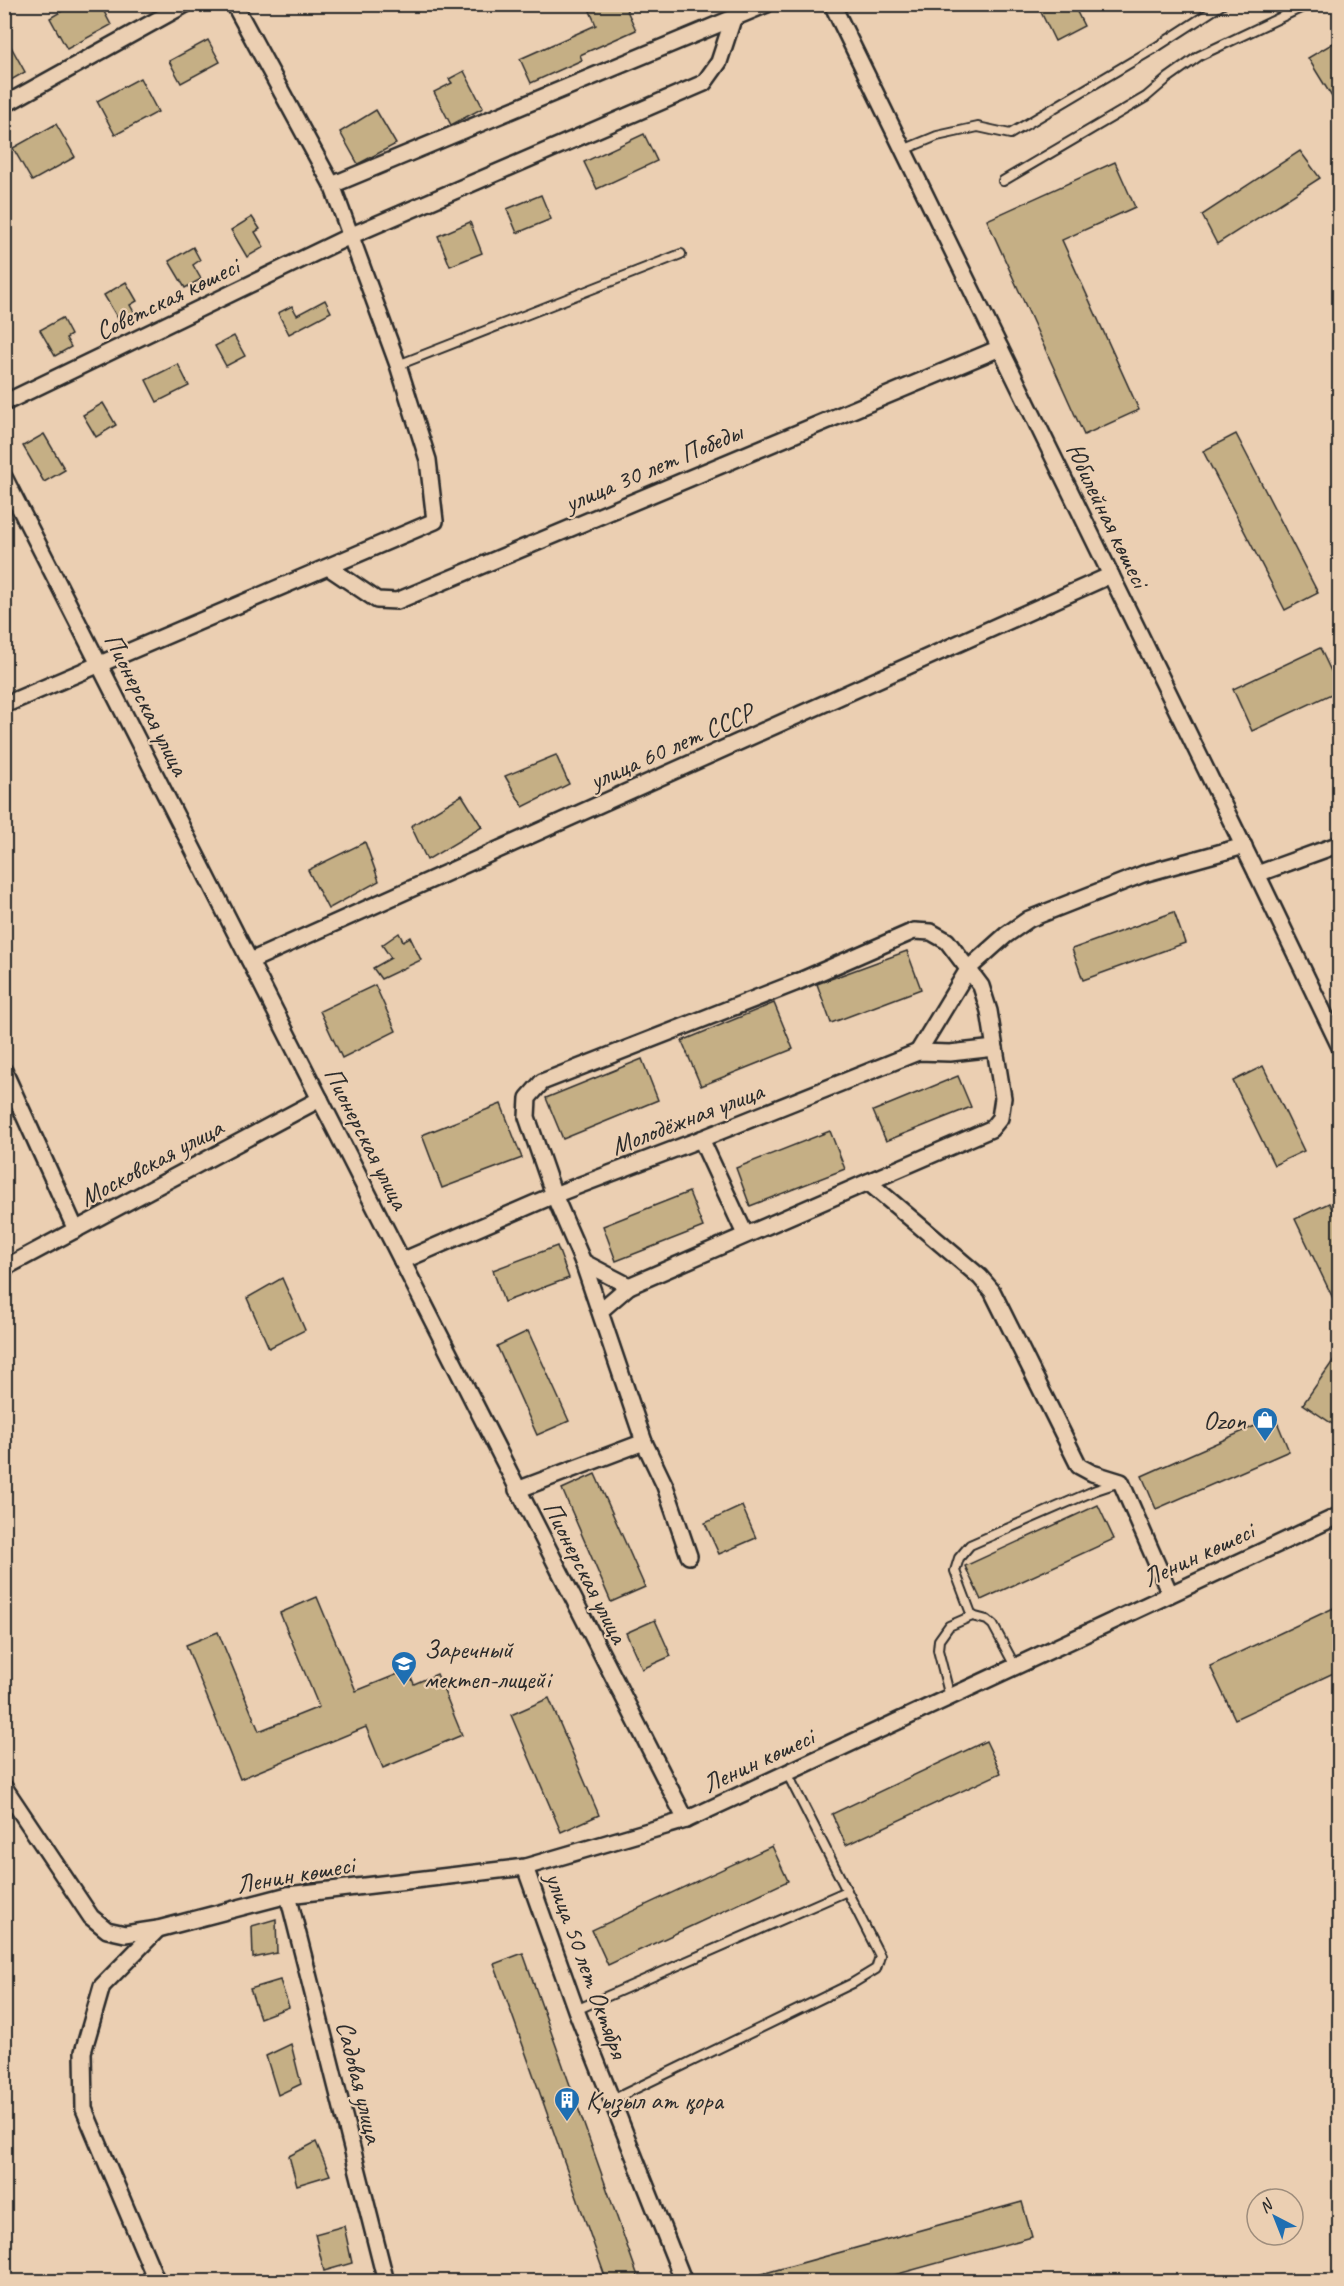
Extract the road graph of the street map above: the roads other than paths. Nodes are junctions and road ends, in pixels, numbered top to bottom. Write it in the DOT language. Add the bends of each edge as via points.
graph roads {
  1 [pos="186,4"];
  2 [pos="234,4"];
  3 [pos="767,4"];
  4 [pos="832,4"];
  5 [pos="1222,4"];
  6 [pos="1309,4"];
  7 [pos="748,8"];
  8 [pos="733,18"];
  9 [pos="4,105"];
  10 [pos="903,150"];
  11 [pos="1003,181"];
  12 [pos="332,185"];
  13 [pos="350,236"];
  14 [pos="681,254"];
  15 [pos="1000,348"];
  16 [pos="398,365"];
  17 [pos="4,403"];
  18 [pos="4,477"];
  19 [pos="328,567"];
  20 [pos="1111,576"];
  21 [pos="99,664"];
  22 [pos="4,705"];
  23 [pos="1340,844"];
  24 [pos="1244,846"];
  25 [pos="1257,874"];
  26 [pos="250,961"];
  27 [pos="969,968"];
  28 [pos="1340,1047"];
  29 [pos="995,1048"];
  30 [pos="918,1052"];
  31 [pos="4,1071"];
  32 [pos="320,1099"];
  33 [pos="701,1139"];
  34 [pos="868,1182"];
  35 [pos="554,1195"];
  36 [pos="76,1230"];
  37 [pos="745,1234"];
  38 [pos="402,1261"];
  39 [pos="583,1262"];
  40 [pos="4,1268"];
  41 [pos="629,1286"];
  42 [pos="600,1311"];
  43 [pos="644,1442"];
  44 [pos="1121,1482"];
  45 [pos="517,1490"];
  46 [pos="1340,1515"];
  47 [pos="689,1556"];
  48 [pos="1170,1594"];
  49 [pos="972,1616"];
  50 [pos="1015,1666"];
  51 [pos="950,1697"];
  52 [pos="787,1773"];
  53 [pos="4,1787"];
  54 [pos="686,1820"];
  55 [pos="525,1867"];
  56 [pos="847,1891"];
  57 [pos="288,1895"];
  58 [pos="158,1929"];
  59 [pos="576,2010"];
  60 [pos="612,2100"];
  61 [pos="157,2282"];
  62 [pos="386,2282"];
  63 [pos="684,2282"];
  1 -- 9 [label="street"];
  2 -- 12 [label="street"];
  3 -- 7 [label="street"];
  4 -- 10 [label="street, Юбилейная көшесі"];
  5 -- 10 [label="lane" via="1010,134 978,127 937,136"];
  6 -- 11 [label="lane" via="1199,56 1146,98"];
  7 -- 8 [label="street"];
  8 -- 12 [label="street"];
  8 -- 13 [label="street, Советская көшесі" via="719,62 704,83"];
  10 -- 15 [label="street, Юбилейная көшесі"];
  12 -- 13 [label="street"];
  13 -- 16 [label="street"];
  13 -- 17 [label="street, Советская көшесі"];
  14 -- 16 [label="lane"];
  15 -- 19 [label="street, улица 30 лет Победы" via="397,601 377,600"];
  15 -- 20 [label="street, Юбилейная көшесі"];
  16 -- 19 [label="street" via="428,460 435,521"];
  18 -- 21 [label="street, Пионерская улица"];
  19 -- 21 [label="street"];
  20 -- 24 [label="street, Юбилейная көшесі"];
  20 -- 26 [label="street, улица 60 лет СССР"];
  21 -- 22 [label="street"];
  21 -- 26 [label="street, Пионерская улица"];
  23 -- 25 [label="street"];
  24 -- 25 [label="street, Юбилейная көшесі"];
  24 -- 27 [label="street" via="1143,874 1029,919"];
  25 -- 28 [label="street, Юбилейная көшесі"];
  26 -- 32 [label="street, Пионерская улица"];
  27 -- 29 [label="street" via="981,986"];
  27 -- 30 [label="street"];
  27 -- 35 [label="street" via="947,941 931,932 914,931 542,1082 528,1098 527,1117"];
  29 -- 30 [label="street, Молодёжная улица"];
  29 -- 34 [label="street" via="1003,1098 1000,1118 991,1129"];
  30 -- 33 [label="street, Молодёжная улица"];
  31 -- 36 [label="street"];
  32 -- 36 [label="street, Московская улица"];
  32 -- 38 [label="street, Пионерская улица"];
  33 -- 35 [label="street, Молодёжная улица"];
  33 -- 37 [label="street"];
  34 -- 37 [label="street"];
  34 -- 44 [label="street" via="992,1291 1079,1466"];
  35 -- 38 [label="street, Молодёжная улица"];
  35 -- 39 [label="street"];
  36 -- 40 [label="street, Московская улица"];
  37 -- 41 [label="street"];
  38 -- 45 [label="street, Пионерская улица"];
  39 -- 41 [label="street"];
  39 -- 42 [label="street"];
  41 -- 42 [label="street"];
  42 -- 43 [label="street"];
  43 -- 45 [label="street"];
  43 -- 47 [label="street" via="665,1486"];
  44 -- 48 [label="street"];
  44 -- 49 [label="lane" via="970,1545 959,1558 955,1571"];
  45 -- 54 [label="street, Пионерская улица"];
  46 -- 48 [label="street, Ленин көшесі"];
  48 -- 50 [label="street, Ленин көшесі"];
  49 -- 50 [label="lane" via="993,1625"];
  49 -- 51 [label="lane" via="950,1626 939,1640"];
  50 -- 51 [label="street, Ленин көшесі"];
  51 -- 52 [label="street, Ленин көшесі"];
  52 -- 54 [label="street, Ленин көшесі"];
  52 -- 56 [label="lane"];
  53 -- 58 [label="street, Ленин көшесі" via="91,1917 107,1930 125,1934"];
  54 -- 55 [label="street, Ленин көшесі"];
  55 -- 57 [label="street, Ленин көшесі"];
  55 -- 59 [label="street, улица 50 лет Октября"];
  56 -- 59 [label="lane"];
  56 -- 60 [label="lane" via="880,1956 876,1969"];
  57 -- 58 [label="street, Ленин көшесі"];
  57 -- 62 [label="street, Садовая улица"];
  58 -- 61 [label="street" via="102,1986 83,2052 84,2109"];
  59 -- 60 [label="street, улица 50 лет Октября"];
  60 -- 63 [label="street, улица 50 лет Октября"];
}
